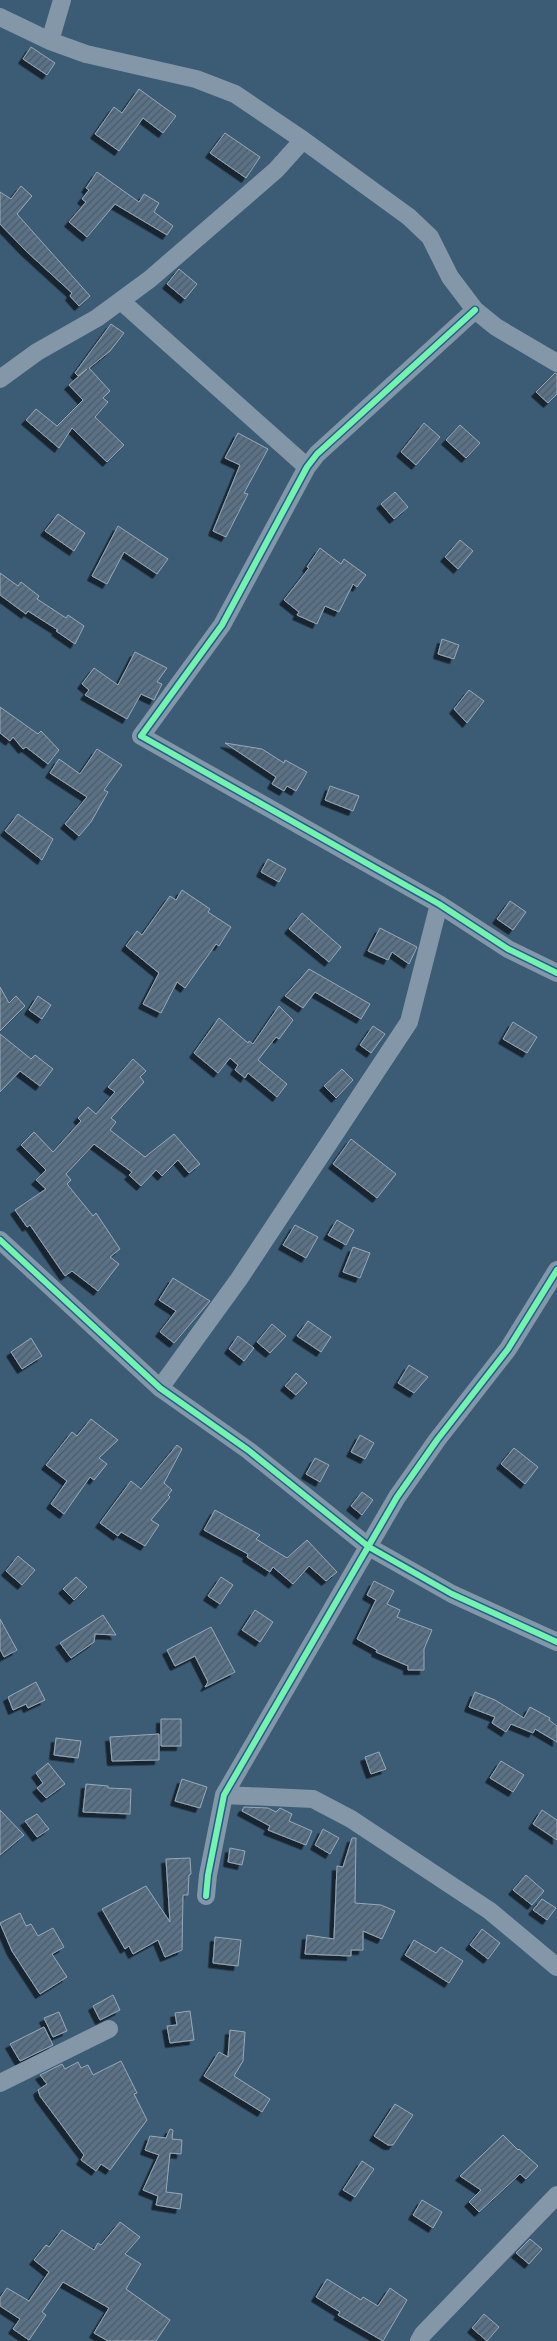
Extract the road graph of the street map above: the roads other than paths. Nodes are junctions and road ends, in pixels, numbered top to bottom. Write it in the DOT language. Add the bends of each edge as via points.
graph roads {
  1 [pos="62,0"];
  2 [pos="0,17"];
  3 [pos="50,40"];
  4 [pos="303,140"];
  5 [pos="121,301"];
  6 [pos="474,310"];
  7 [pos="557,363"];
  8 [pos="0,379"];
  9 [pos="307,467"];
  10 [pos="439,904"];
  11 [pos="557,973"];
  12 [pos="0,1240"];
  13 [pos="554,1281"];
  14 [pos="160,1388"];
  15 [pos="369,1547"];
  16 [pos="557,1642"];
  17 [pos="224,1795"];
  18 [pos="206,1896"];
  19 [pos="557,1967"];
  20 [pos="109,2029"];
  21 [pos="0,2083"];
  22 [pos="557,2195"];
  23 [pos="419,2341"];
  1 -- 3 [label="street"];
  2 -- 3 [label="street"];
  3 -- 4 [label="street" via="86,54 196,79 235,94"];
  4 -- 5 [label="street" via="276,170 221,220"];
  4 -- 6 [label="street" via="409,217 430,237 450,277"];
  5 -- 8 [label="street" via="37,352"];
  5 -- 9 [label="street"];
  6 -- 7 [label="street" via="496,328"];
  6 -- 9 [label="street" via="317,454"];
  9 -- 10 [label="street" via="222,625 141,736"];
  10 -- 11 [label="street" via="508,949"];
  10 -- 14 [label="street" via="409,1022 239,1279"];
  12 -- 14 [label="street"];
  13 -- 15 [label="street" via="508,1349 397,1497"];
  14 -- 15 [label="street" via="248,1450"];
  15 -- 16 [label="street" via="452,1594"];
  15 -- 17 [label="street"];
  17 -- 18 [label="street"];
  17 -- 19 [label="street" via="313,1799 351,1819 490,1911"];
  20 -- 21 [label="street"];
  22 -- 23 [label="street"];
}
